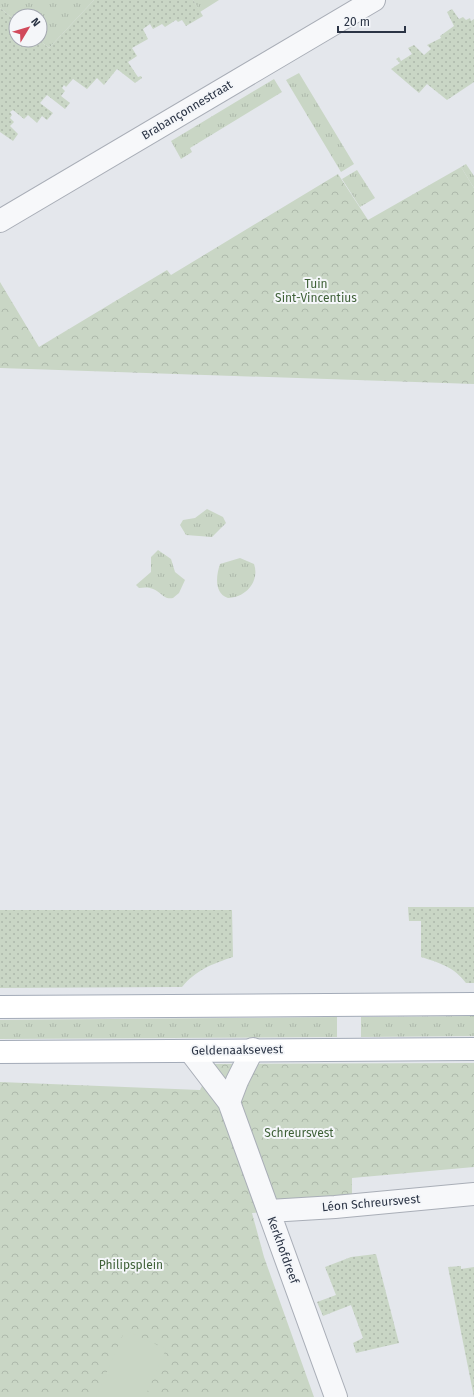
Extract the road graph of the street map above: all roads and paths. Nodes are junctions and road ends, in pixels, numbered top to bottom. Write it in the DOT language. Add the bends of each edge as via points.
graph roads {
  1 [pos="374,0"];
  2 [pos="0,221"];
  3 [pos="474,1004"];
  4 [pos="0,1007"];
  5 [pos="474,1048"];
  6 [pos="253,1049"];
  7 [pos="190,1051"];
  8 [pos="0,1052"];
  9 [pos="229,1102"];
  10 [pos="474,1194"];
  11 [pos="268,1211"];
  12 [pos="336,1397"];
  1 -- 2 [label="street, Brabançonnestraat"];
  3 -- 4 [label="main road"];
  5 -- 6 [label="main road, Geldenaaksevest"];
  6 -- 7 [label="main road, Geldenaaksevest"];
  6 -- 9 [label="street"];
  7 -- 8 [label="main road, Geldenaaksevest"];
  7 -- 9 [label="street, Kerkhofdreef"];
  9 -- 11 [label="street, Kerkhofdreef"];
  10 -- 11 [label="street, Léon Schreursvest"];
  11 -- 12 [label="street, Kerkhofdreef"];
}
